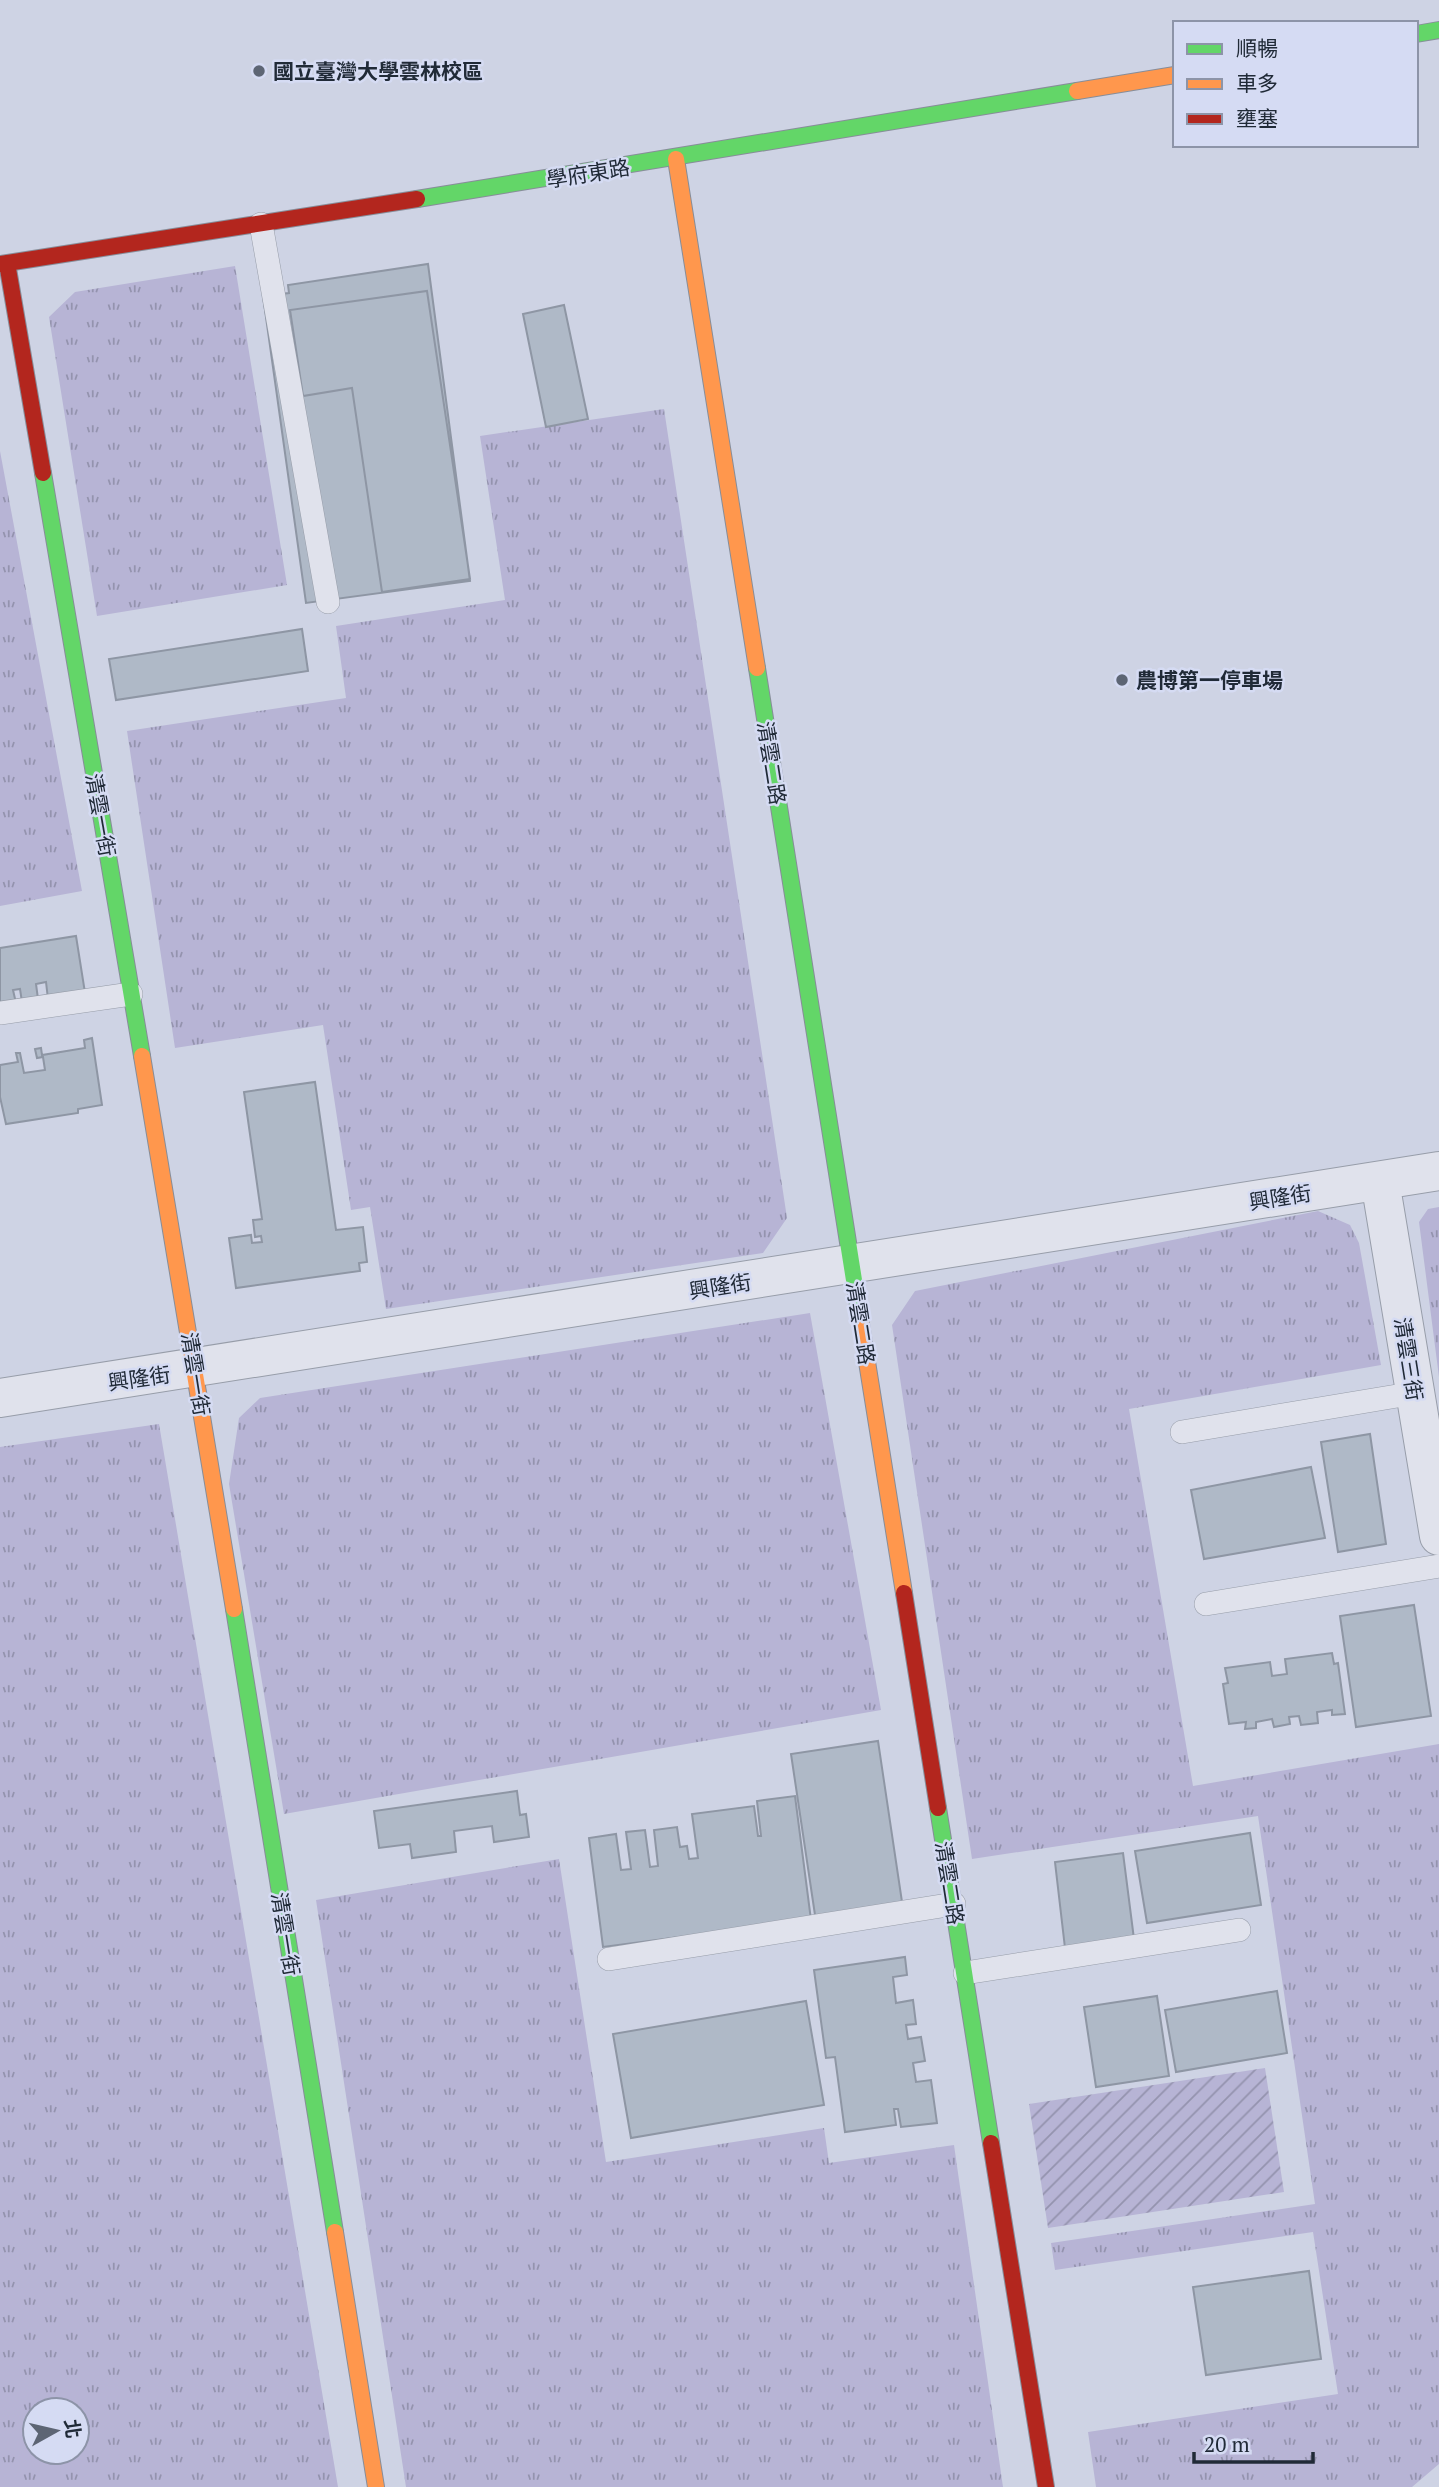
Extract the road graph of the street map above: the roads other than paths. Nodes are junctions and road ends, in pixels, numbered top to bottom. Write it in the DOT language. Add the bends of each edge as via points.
graph roads {
  1 [pos="1439,30"];
  2 [pos="1418,34"];
  3 [pos="1173,75"];
  4 [pos="676,159"];
  5 [pos="261,223"];
  6 [pos="3,264"];
  7 [pos="328,603"];
  8 [pos="131,994"];
  9 [pos="0,1013"];
  10 [pos="1439,1171"];
  11 [pos="1380,1181"];
  12 [pos="852,1265"];
  13 [pos="195,1369"];
  14 [pos="1415,1393"];
  15 [pos="0,1398"];
  16 [pos="1182,1432"];
  17 [pos="1439,1536"];
  18 [pos="1439,1566"];
  19 [pos="1206,1604"];
  20 [pos="954,1904"];
  21 [pos="1239,1930"];
  22 [pos="608,1959"];
  23 [pos="965,1973"];
  24 [pos="376,2487"];
  25 [pos="1046,2487"];
  1 -- 2 [label="street"];
  3 -- 4 [label="street, 學府東路"];
  4 -- 5 [label="street, 學府東路"];
  4 -- 12 [label="street, 清雲二路"];
  5 -- 6 [label="street, 學府東路"];
  5 -- 7 [label="lane"];
  6 -- 8 [label="street, 清雲一街"];
  8 -- 9 [label="lane"];
  8 -- 13 [label="street, 清雲一街"];
  10 -- 11 [label="street, 興隆街"];
  11 -- 12 [label="street, 興隆街"];
  11 -- 14 [label="street, 清雲三街"];
  12 -- 13 [label="street, 興隆街"];
  12 -- 20 [label="street, 清雲二路"];
  13 -- 15 [label="street, 興隆街"];
  13 -- 24 [label="street, 清雲一街"];
  14 -- 16 [label="lane"];
  14 -- 17 [label="street, 清雲三街"];
  18 -- 19 [label="lane"];
  20 -- 22 [label="lane"];
  20 -- 23 [label="street, 清雲二路"];
  21 -- 23 [label="lane"];
  23 -- 25 [label="street, 清雲二路"];
}
